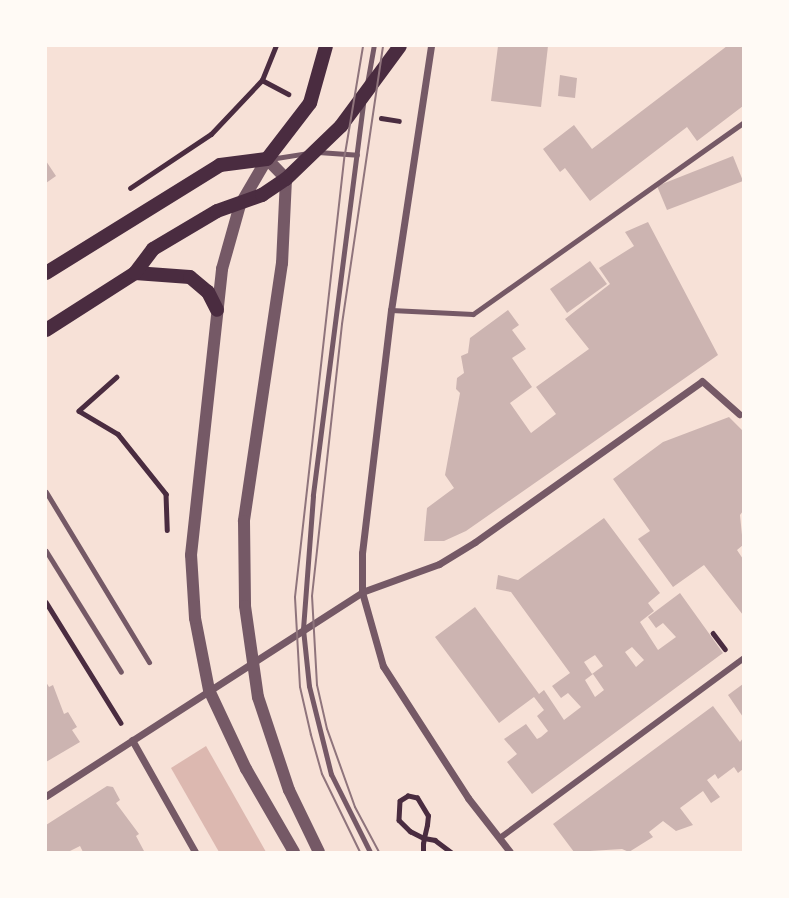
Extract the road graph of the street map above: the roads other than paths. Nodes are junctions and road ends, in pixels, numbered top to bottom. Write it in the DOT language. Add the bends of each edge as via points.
graph roads {
  1 [pos="326,46"];
  2 [pos="374,46"];
  3 [pos="400,46"];
  4 [pos="431,46"];
  5 [pos="365,96"];
  6 [pos="744,122"];
  7 [pos="318,152"];
  8 [pos="357,155"];
  9 [pos="267,159"];
  10 [pos="286,179"];
  11 [pos="240,205"];
  12 [pos="46,273"];
  13 [pos="135,273"];
  14 [pos="218,310"];
  15 [pos="391,310"];
  16 [pos="46,330"];
  17 [pos="741,416"];
  18 [pos="46,492"];
  19 [pos="46,551"];
  20 [pos="362,592"];
  21 [pos="303,629"];
  22 [pos="744,657"];
  23 [pos="149,662"];
  24 [pos="250,662"];
  25 [pos="121,671"];
  26 [pos="209,690"];
  27 [pos="132,740"];
  28 [pos="46,796"];
  29 [pos="500,838"];
  30 [pos="195,852"];
  31 [pos="294,852"];
  32 [pos="319,852"];
  33 [pos="370,852"];
  34 [pos="510,852"];
  1 -- 9 [label="main road" via="310,103"];
  2 -- 5 [label="lane"];
  3 -- 5 [label="main road"];
  4 -- 15 [label="street"];
  5 -- 7 [label="main road"];
  5 -- 8 [label="lane"];
  6 -- 15 [label="lane" via="473,314"];
  7 -- 8 [label="lane"];
  7 -- 9 [label="lane"];
  7 -- 10 [label="main road"];
  8 -- 21 [label="lane" via="308,537"];
  9 -- 10 [label="street"];
  9 -- 11 [label="street"];
  9 -- 12 [label="main road" via="210,170"];
  10 -- 11 [label="main road"];
  10 -- 24 [label="street" via="282,263 244,521"];
  11 -- 13 [label="main road" via="217,211 153,249"];
  11 -- 14 [label="street" via="222,269"];
  13 -- 14 [label="main road" via="190,277 208,292"];
  13 -- 16 [label="main road"];
  14 -- 26 [label="street" via="191,555 195,618"];
  15 -- 20 [label="street" via="362,554"];
  17 -- 20 [label="street" via="702,381 475,542 439,564"];
  18 -- 23 [label="lane"];
  19 -- 25 [label="lane"];
  20 -- 21 [label="street"];
  20 -- 29 [label="street" via="383,666 446,766"];
  21 -- 24 [label="street"];
  21 -- 33 [label="lane" via="309,686 331,774"];
  22 -- 29 [label="street"];
  24 -- 26 [label="street"];
  24 -- 32 [label="street" via="289,790"];
  26 -- 27 [label="street"];
  26 -- 31 [label="street" via="246,769"];
  27 -- 28 [label="street"];
  27 -- 30 [label="street"];
  29 -- 34 [label="street"];
}
